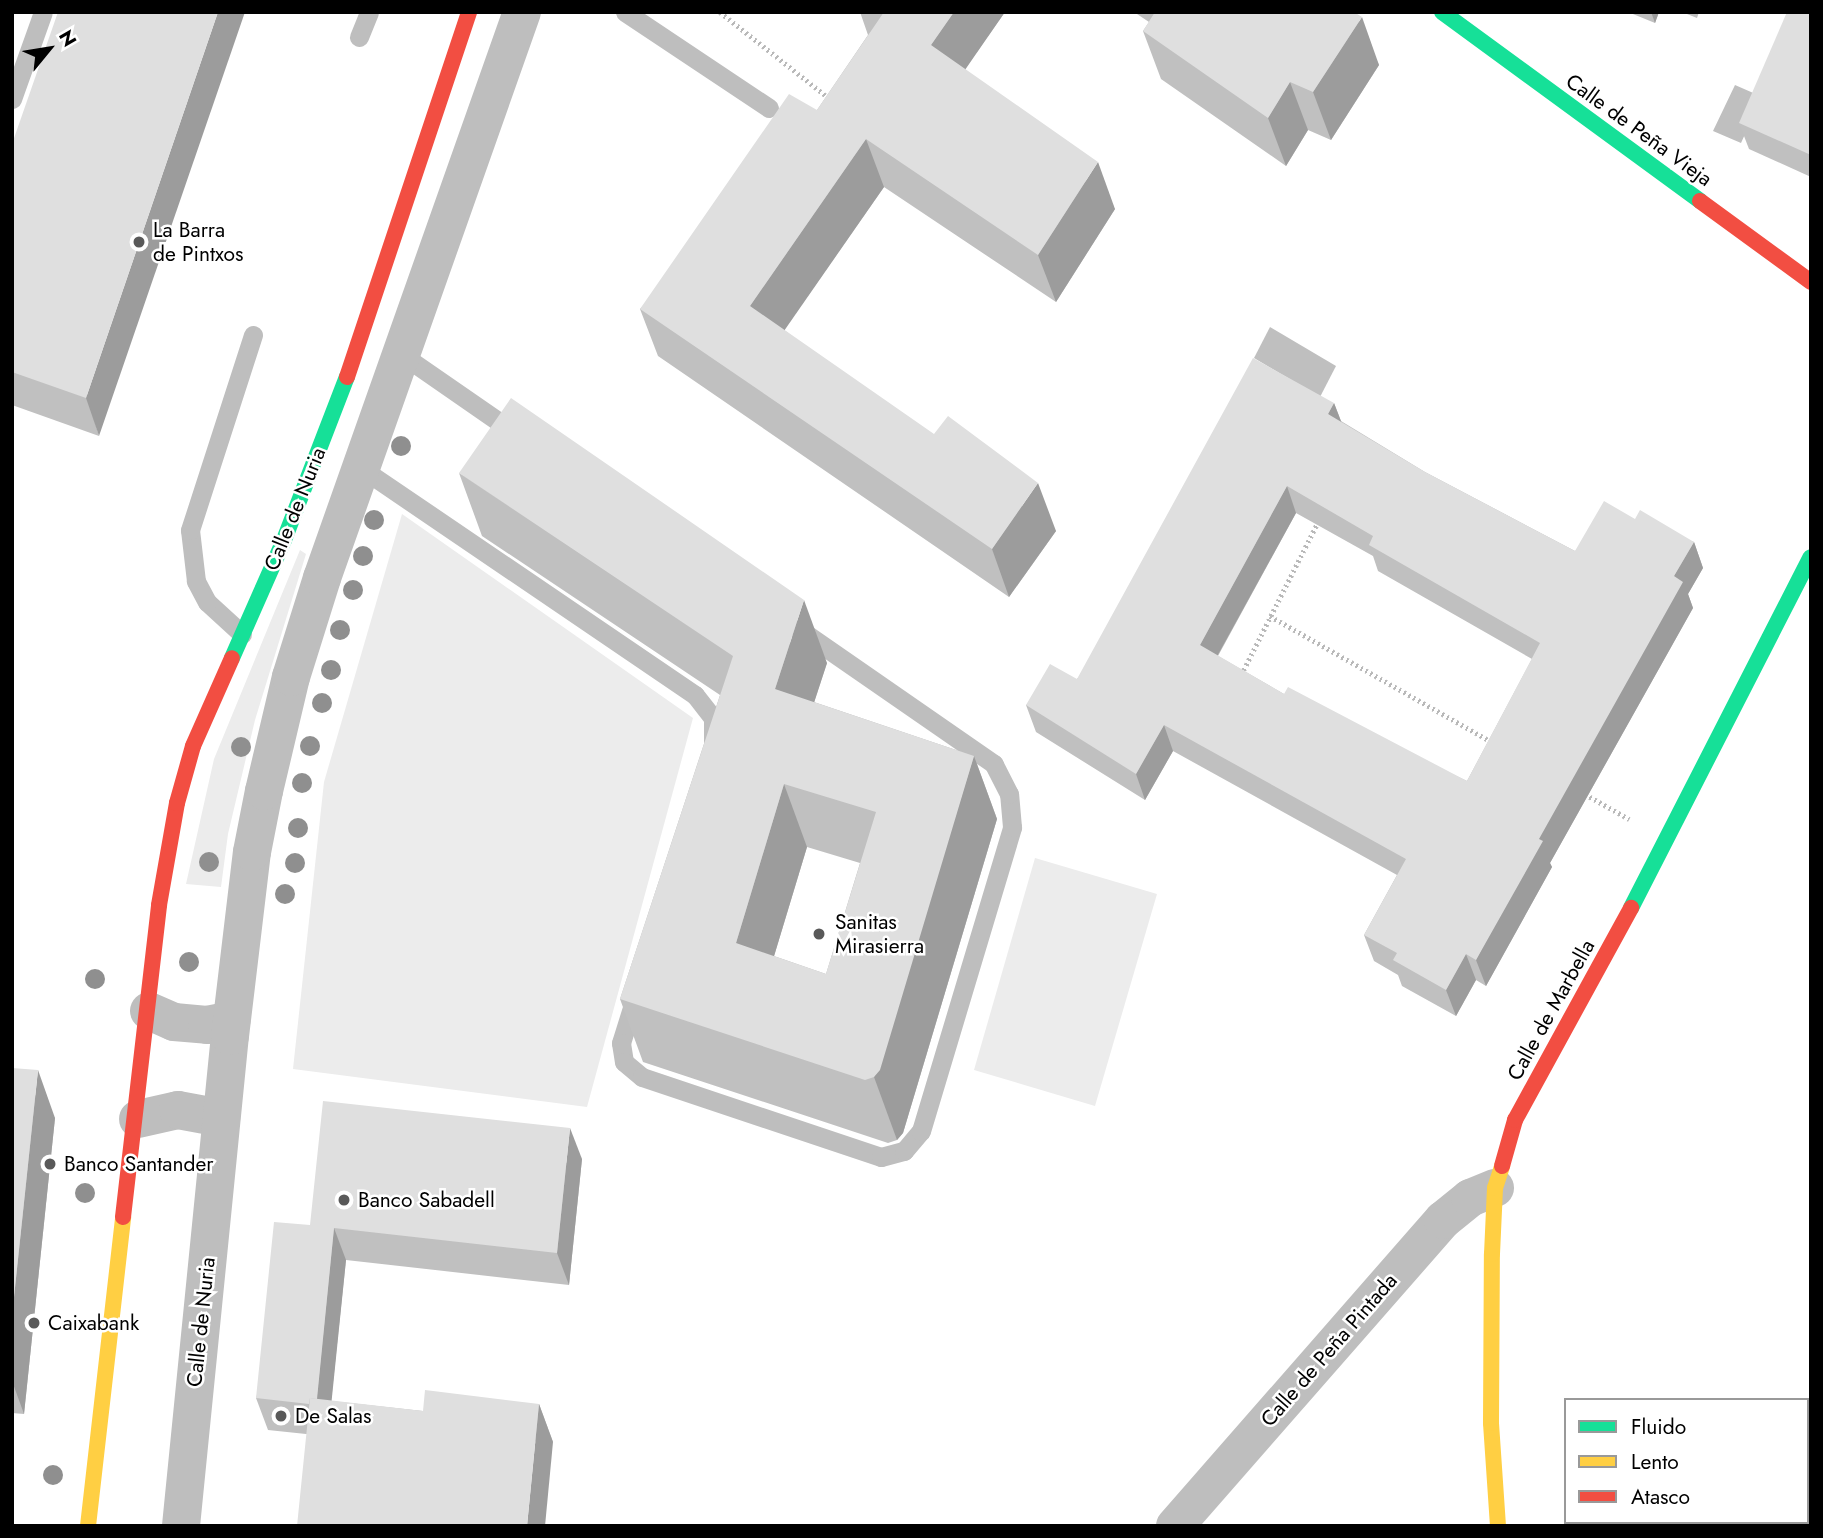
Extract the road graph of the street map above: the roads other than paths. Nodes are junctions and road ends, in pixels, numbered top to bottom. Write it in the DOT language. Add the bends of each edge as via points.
graph roads {
  1 [pos="43,12"];
  2 [pos="369,12"];
  3 [pos="469,12"];
  4 [pos="522,12"];
  5 [pos="625,12"];
  6 [pos="1442,12"];
  7 [pos="359,37"];
  8 [pos="12,99"];
  9 [pos="769,108"];
  10 [pos="1811,282"];
  11 [pos="253,335"];
  12 [pos="401,355"];
  13 [pos="538,449"];
  14 [pos="361,468"];
  15 [pos="1811,557"];
  16 [pos="778,614"];
  17 [pos="242,634"];
  18 [pos="705,765"];
  19 [pos="641,977"];
  20 [pos="149,1011"];
  21 [pos="232,1020"];
  22 [pos="221,1118"];
  23 [pos="138,1119"];
  24 [pos="1495,1188"];
  25 [pos="88,1526"];
  26 [pos="181,1526"];
  27 [pos="1175,1526"];
  28 [pos="1498,1526"];
  1 -- 8 [label="lane"];
  2 -- 7 [label="lane"];
  3 -- 17 [label="street, Calle de Nuria" via="341,394"];
  4 -- 12 [label="street, Calle de Nuria"];
  5 -- 9 [label="lane"];
  6 -- 10 [label="street, Calle de Peña Vieja"];
  11 -- 17 [label="lane" via="190,530 196,581 207,602"];
  12 -- 13 [label="lane"];
  12 -- 14 [label="street, Calle de Nuria"];
  14 -- 18 [label="lane" via="695,695 713,718 713,739"];
  14 -- 21 [label="street, Calle de Nuria" via="291,677 264,791"];
  15 -- 24 [label="street, Calle de Marbella" via="1668,841 1515,1120"];
  16 -- 19 [label="lane" via="994,764 1009,794 1012,827 921,1131 904,1151 881,1157 642,1077 624,1062 621,1043"];
  17 -- 20 [label="street, Calle de Nuria" via="193,746 177,803 159,905"];
  20 -- 21 [label="street" via="174,1022 207,1025"];
  20 -- 23 [label="street, Calle de Nuria"];
  21 -- 22 [label="street, Calle de Nuria"];
  22 -- 23 [label="street" via="178,1110"];
  22 -- 26 [label="street, Calle de Nuria"];
  23 -- 25 [label="street, Calle de Nuria"];
  24 -- 27 [label="street, Calle de Peña Pintada" via="1470,1198 1443,1220"];
  24 -- 28 [label="street, Calle de Marbella" via="1491,1423"];
}
